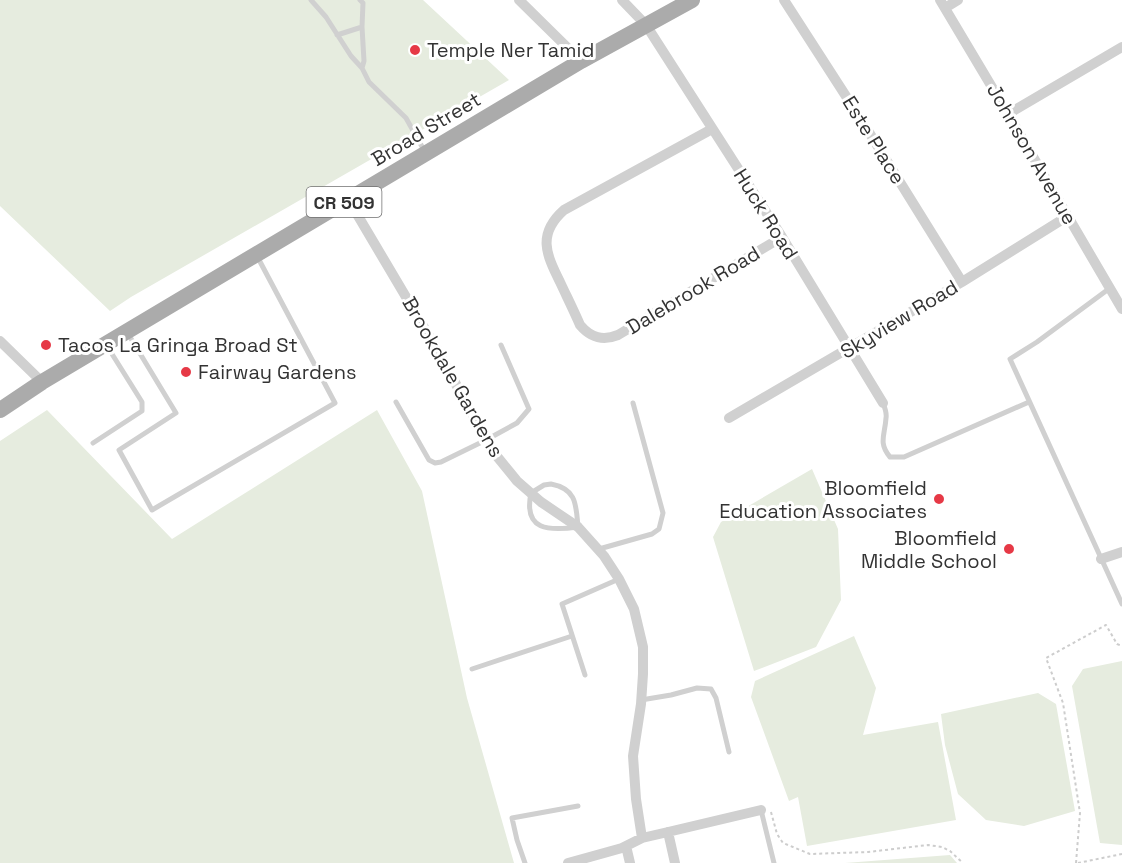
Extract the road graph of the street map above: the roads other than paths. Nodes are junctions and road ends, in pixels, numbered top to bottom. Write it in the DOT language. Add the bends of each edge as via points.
graph roads {
  1 [pos="311,0"];
  2 [pos="360,0"];
  3 [pos="519,0"];
  4 [pos="622,0"];
  5 [pos="692,0"];
  6 [pos="784,0"];
  7 [pos="958,0"];
  8 [pos="942,4"];
  9 [pos="646,25"];
  10 [pos="362,27"];
  11 [pos="338,35"];
  12 [pos="1121,49"];
  13 [pos="581,61"];
  14 [pos="362,68"];
  15 [pos="1008,114"];
  16 [pos="712,129"];
  17 [pos="425,153"];
  18 [pos="348,199"];
  19 [pos="1068,216"];
  20 [pos="782,237"];
  21 [pos="256,255"];
  22 [pos="962,282"];
  23 [pos="1110,288"];
  24 [pos="1122,309"];
  25 [pos="127,332"];
  26 [pos="0,341"];
  27 [pos="106,344"];
  28 [pos="501,345"];
  29 [pos="849,348"];
  30 [pos="42,382"];
  31 [pos="396,402"];
  32 [pos="1029,402"];
  33 [pos="633,403"];
  34 [pos="883,403"];
  35 [pos="0,410"];
  36 [pos="729,418"];
  37 [pos="486,440"];
  38 [pos="93,443"];
  39 [pos="531,493"];
  40 [pos="578,527"];
  41 [pos="599,549"];
  42 [pos="1122,552"];
  43 [pos="1101,559"];
  44 [pos="619,579"];
  45 [pos="1122,604"];
  46 [pos="572,636"];
  47 [pos="472,669"];
  48 [pos="585,675"];
  49 [pos="641,700"];
  50 [pos="729,752"];
  51 [pos="578,806"];
  52 [pos="761,810"];
  53 [pos="668,832"];
  54 [pos="642,838"];
  55 [pos="626,846"];
  56 [pos="525,863"];
  57 [pos="568,863"];
  58 [pos="630,863"];
  59 [pos="675,863"];
  60 [pos="774,863"];
  1 -- 11 [label="lane"];
  2 -- 10 [label="lane"];
  3 -- 13 [label="street"];
  4 -- 9 [label="street, Huck Road"];
  5 -- 9 [label="main road, Broad Street / CR 509"];
  6 -- 22 [label="street, Este Place"];
  7 -- 8 [label="street"];
  8 -- 15 [label="street, Johnson Avenue"];
  9 -- 13 [label="main road, Broad Street / CR 509"];
  9 -- 16 [label="street, Huck Road"];
  10 -- 11 [label="lane"];
  10 -- 14 [label="lane"];
  11 -- 14 [label="lane"];
  12 -- 15 [label="street"];
  13 -- 17 [label="main road, Broad Street / CR 509"];
  14 -- 17 [label="lane" via="369,82 406,118"];
  15 -- 19 [label="street, Johnson Avenue"];
  16 -- 20 [label="street, Huck Road"];
  16 -- 20 [label="street, Dalebrook Road" via="564,210 552,223 546,240 548,258 580,325 593,337 618,335"];
  17 -- 18 [label="main road, Broad Street / CR 509"];
  18 -- 21 [label="main road, Broad Street / CR 509"];
  18 -- 37 [label="street, Brookdale Gardens"];
  19 -- 22 [label="street, Skyview Road"];
  19 -- 23 [label="street, Johnson Avenue"];
  20 -- 29 [label="street, Huck Road"];
  21 -- 25 [label="main road, Broad Street / CR 509"];
  21 -- 25 [label="lane" via="335,403 152,510 119,450 176,413"];
  22 -- 29 [label="street, Skyview Road"];
  23 -- 24 [label="street, Johnson Avenue"];
  23 -- 32 [label="lane" via="1010,359"];
  25 -- 27 [label="main road, Broad Street / CR 509"];
  26 -- 30 [label="street"];
  27 -- 30 [label="main road, Broad Street / CR 509"];
  27 -- 38 [label="lane" via="142,402 142,411"];
  28 -- 37 [label="lane" via="529,409 517,423"];
  29 -- 34 [label="street, Huck Road"];
  29 -- 36 [label="street, Skyview Road"];
  30 -- 35 [label="main road, Broad Street / CR 509"];
  31 -- 37 [label="lane" via="429,460 435,463"];
  32 -- 34 [label="lane" via="904,458 890,457 884,450 887,415"];
  32 -- 43 [label="lane"];
  33 -- 41 [label="lane" via="663,513 659,529 652,534"];
  37 -- 39 [label="street, Brookdale Gardens"];
  39 -- 40 [label="street, Brookdale Gardens"];
  39 -- 40 [label="lane" via="530,515 537,523 554,530"];
  39 -- 40 [label="lane" via="551,484 570,493"];
  40 -- 41 [label="street, Brookdale Gardens"];
  41 -- 44 [label="street, Brookdale Gardens"];
  42 -- 43 [label="street"];
  43 -- 45 [label="lane"];
  44 -- 46 [label="lane" via="562,604"];
  44 -- 49 [label="street, Brookdale Gardens" via="634,609 643,646"];
  46 -- 47 [label="lane"];
  46 -- 48 [label="lane"];
  49 -- 50 [label="lane" via="697,688 711,689"];
  49 -- 54 [label="street, Brookdale Gardens" via="633,756"];
  51 -- 56 [label="lane" via="512,818"];
  52 -- 53 [label="street"];
  52 -- 60 [label="lane"];
  53 -- 54 [label="street"];
  53 -- 59 [label="street"];
  54 -- 55 [label="street"];
  55 -- 57 [label="street"];
  55 -- 58 [label="street"];
}
